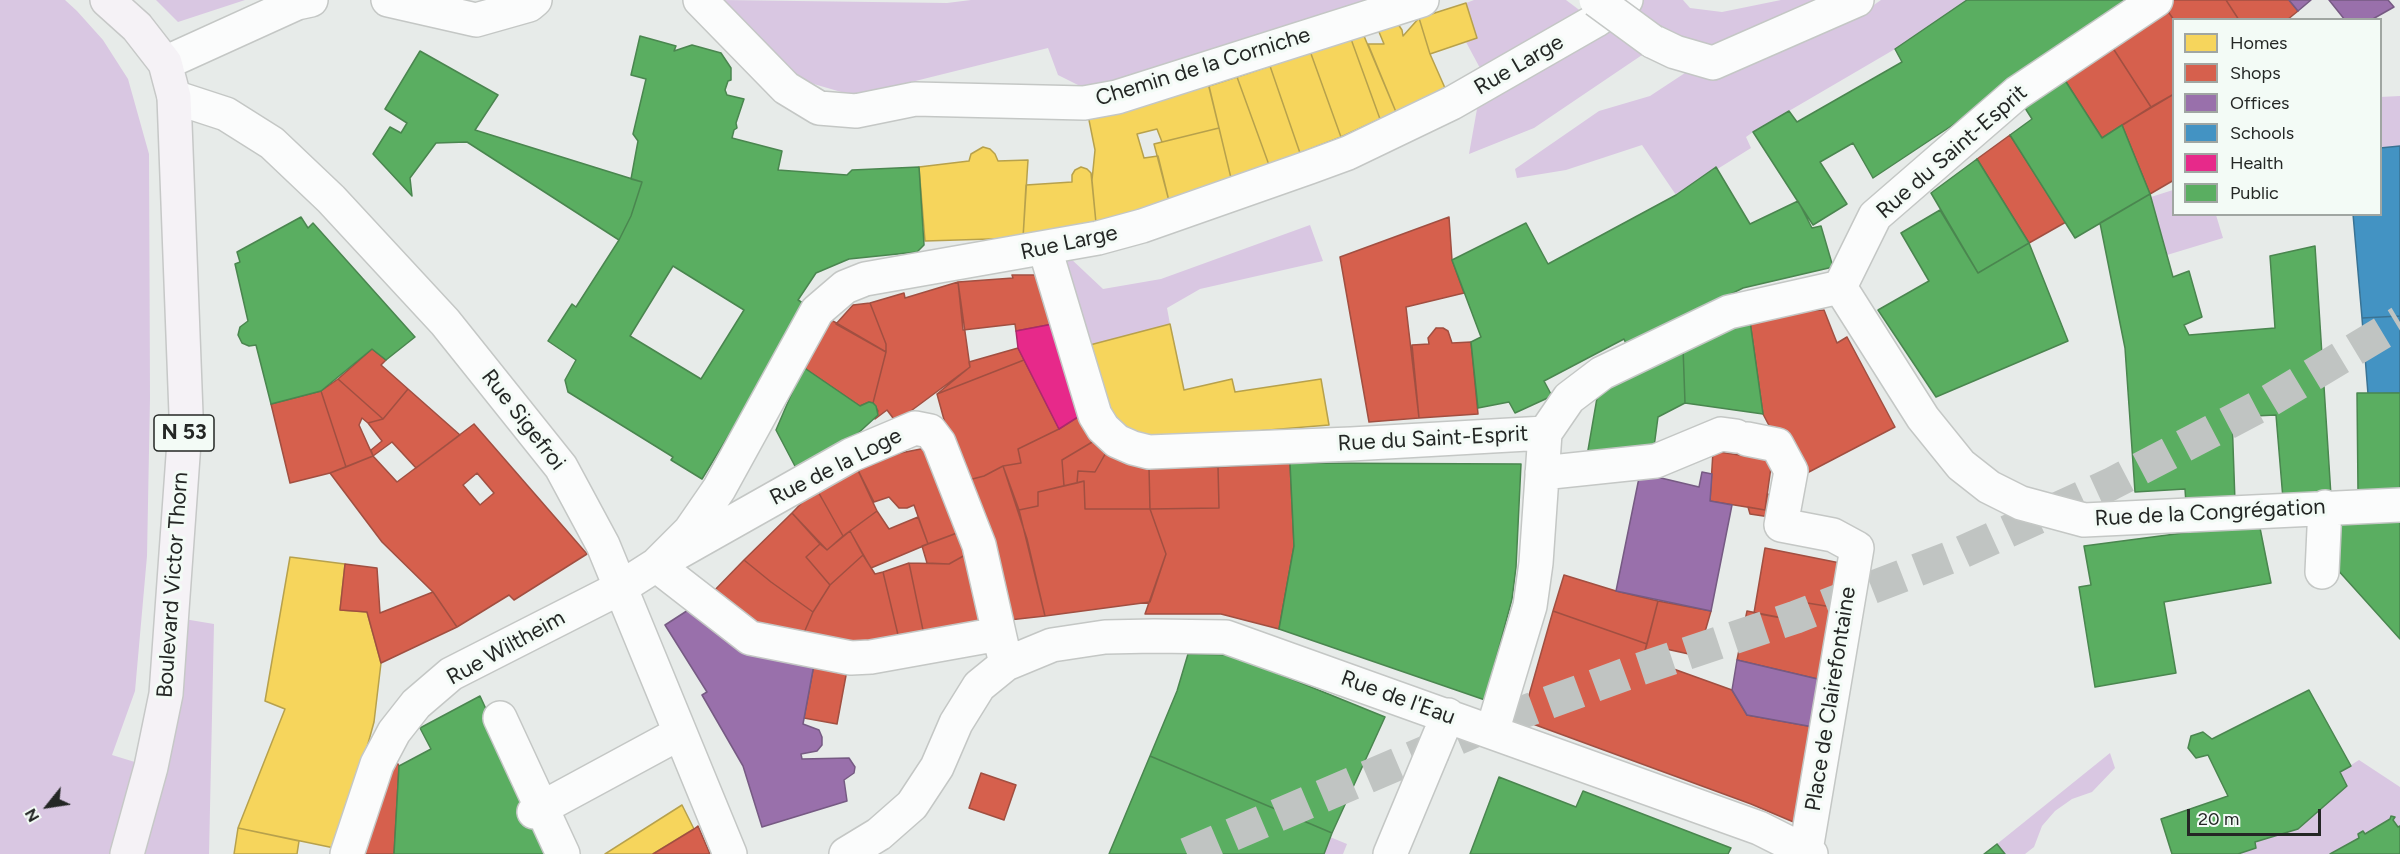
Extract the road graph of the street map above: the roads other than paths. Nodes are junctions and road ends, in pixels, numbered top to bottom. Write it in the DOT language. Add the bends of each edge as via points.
graph roads {
  1 [pos="107,0"];
  2 [pos="311,0"];
  3 [pos="388,0"];
  4 [pos="535,0"];
  5 [pos="700,0"];
  6 [pos="1422,0"];
  7 [pos="1596,0"];
  8 [pos="1626,0"];
  9 [pos="1857,0"];
  10 [pos="2156,0"];
  11 [pos="165,63"];
  12 [pos="174,97"];
  13 [pos="1045,249"];
  14 [pos="1840,287"];
  15 [pos="1545,433"];
  16 [pos="1542,473"];
  17 [pos="2400,505"];
  18 [pos="2325,507"];
  19 [pos="656,565"];
  20 [pos="2322,572"];
  21 [pos="620,588"];
  22 [pos="1002,649"];
  23 [pos="1448,716"];
  24 [pos="500,718"];
  25 [pos="1492,732"];
  26 [pos="680,733"];
  27 [pos="538,810"];
  28 [pos="1809,852"];
  29 [pos="127,854"];
  30 [pos="347,854"];
  31 [pos="563,854"];
  32 [pos="730,854"];
  33 [pos="846,854"];
  34 [pos="1390,854"];
  1 -- 11 [label="main road, N 53" via="137,27"];
  2 -- 11 [label="street"];
  3 -- 4 [label="street" via="476,20"];
  5 -- 6 [label="street, Chemin de la Corniche" via="786,88 819,108 856,111 915,99 1084,103 1117,97"];
  7 -- 9 [label="street, bridge" via="1652,41 1713,63"];
  8 -- 13 [label="street, Rue Large" via="1482,87 1348,153 1142,226"];
  10 -- 14 [label="street, Rue du Saint-Esprit" via="2017,93 1875,216"];
  11 -- 12 [label="main road, N 53"];
  12 -- 21 [label="street, Rue Sigefroi" via="226,114 272,143 331,199 445,322 561,467 603,545"];
  12 -- 29 [label="main road, Boulevard Victor Thorn / N 53" via="186,414 166,694"];
  13 -- 15 [label="street, Rue du Saint-Esprit" via="1095,415 1117,441 1133,448 1149,452 1316,446"];
  13 -- 19 [label="street, Rue Large" via="865,279 828,299 814,315 718,489 690,531"];
  14 -- 15 [label="street, Rue du Saint-Esprit" via="1729,312 1602,373 1569,398"];
  14 -- 18 [label="street, Rue de la Congrégation" via="1923,418 1961,465 1989,487 2021,503 2084,520"];
  15 -- 16 [label="street"];
  16 -- 25 [label="street" via="1530,606"];
  16 -- 28 [label="street, Place de Clairefontaine" via="1656,461 1721,434 1778,445 1791,471 1781,525 1833,535 1857,548"];
  17 -- 18 [label="street, Rue de la Congrégation"];
  18 -- 20 [label="street"];
  19 -- 21 [label="street, Rue Large"];
  19 -- 22 [label="street, Rue de l'Eau" via="750,638 851,658"];
  19 -- 22 [label="street, Rue de la Loge" via="851,454 915,428 930,431 939,443 979,545"];
  21 -- 26 [label="street, Rue Sigefroi"];
  21 -- 30 [label="street, Rue Wiltheim" via="451,674 416,704 394,732 377,764"];
  22 -- 23 [label="street, Rue de l'Eau" via="1105,638 1226,637"];
  22 -- 33 [label="street, Rue de l'Eau" via="912,805 879,834"];
  23 -- 25 [label="street, Rue de l'Eau"];
  23 -- 34 [label="street"];
  24 -- 27 [label="street"];
  25 -- 28 [label="street, Rue de l'Eau" via="1759,828"];
  26 -- 27 [label="street"];
  26 -- 32 [label="street, Rue Sigefroi"];
  27 -- 31 [label="street"];
}
